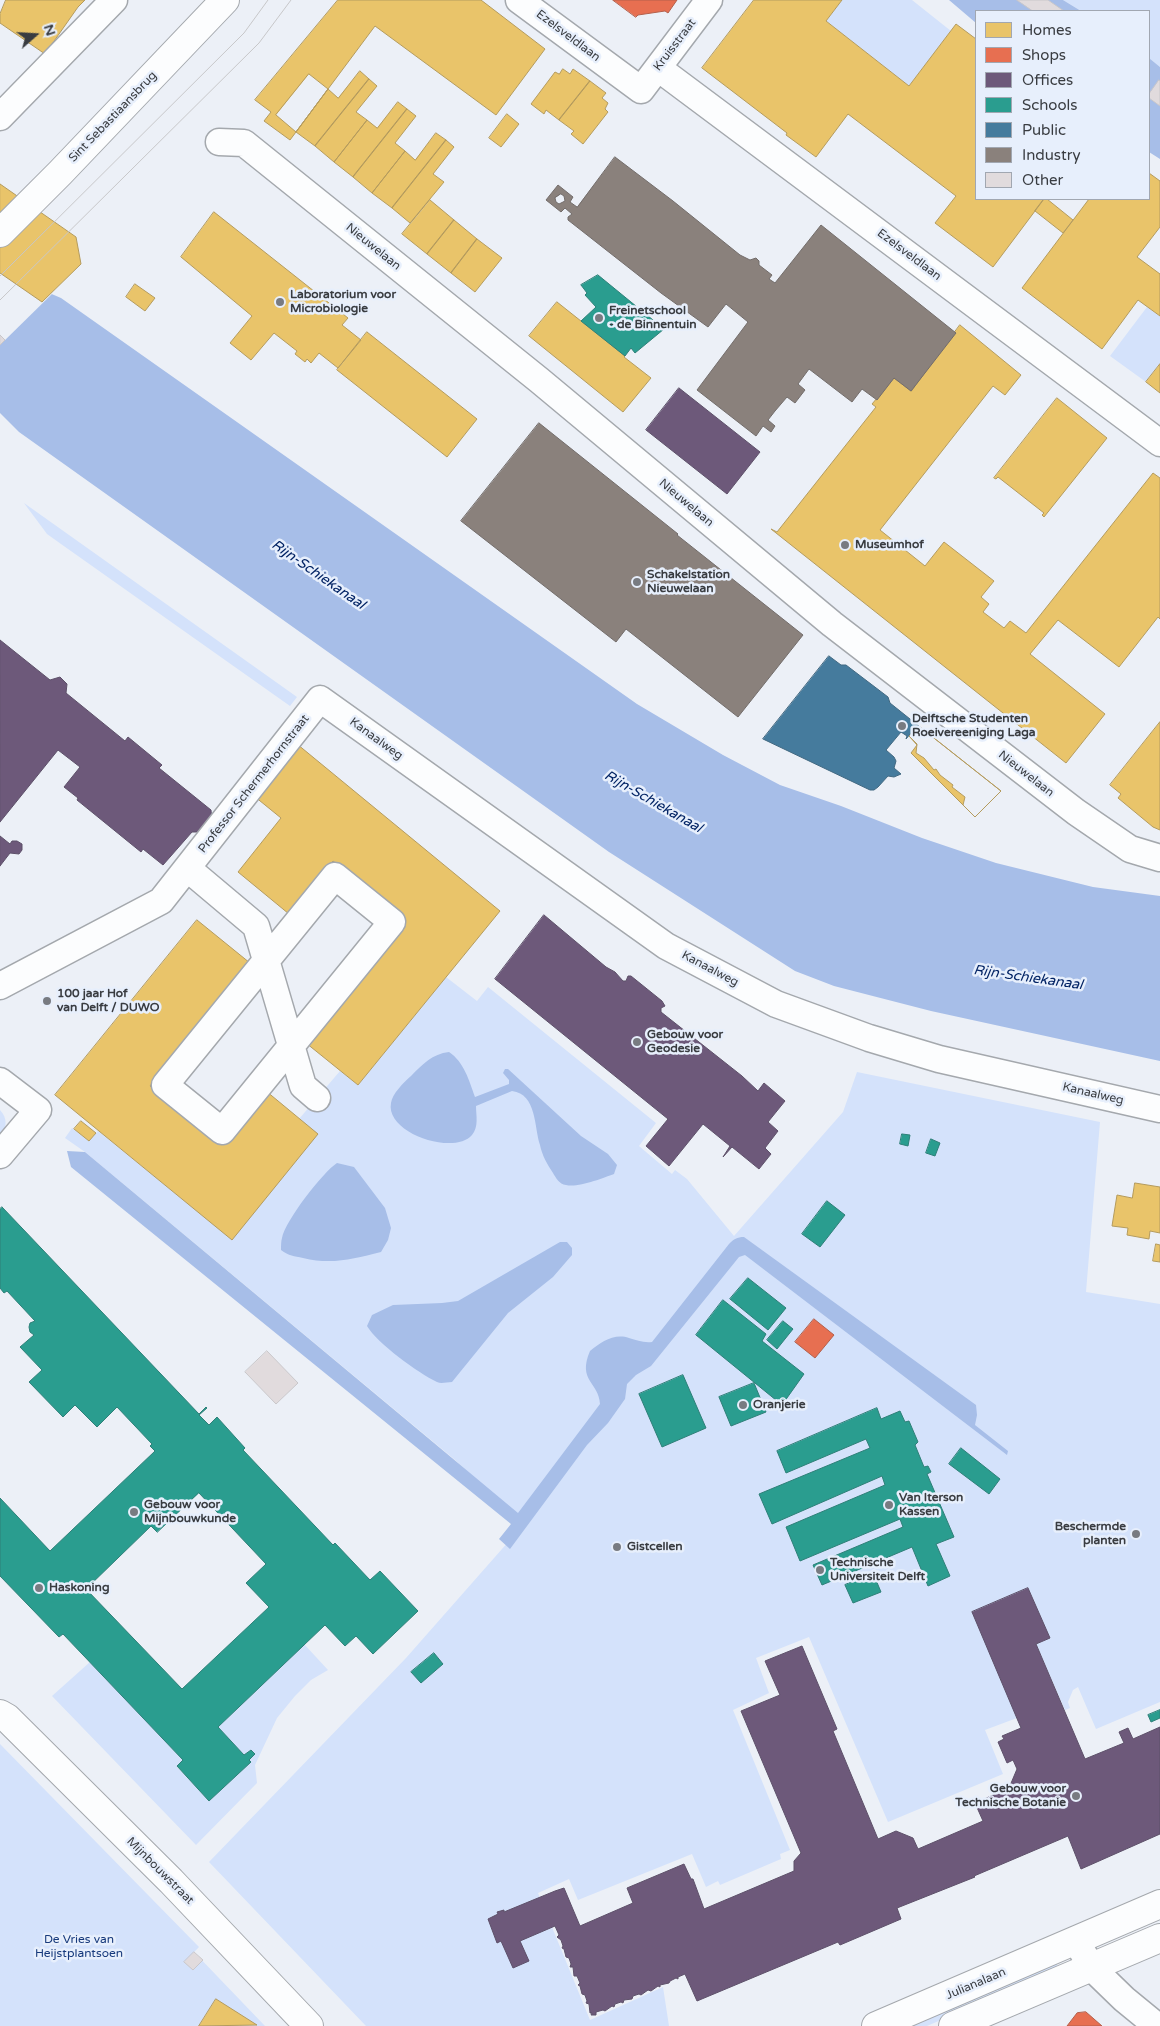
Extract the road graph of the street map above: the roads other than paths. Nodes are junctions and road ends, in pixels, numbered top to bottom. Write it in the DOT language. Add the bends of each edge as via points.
graph roads {
  1 [pos="114,0"];
  2 [pos="225,0"];
  3 [pos="519,0"];
  4 [pos="709,0"];
  5 [pos="658,68"];
  6 [pos="641,90"];
  7 [pos="0,117"];
  8 [pos="220,142"];
  9 [pos="0,233"];
  10 [pos="1160,443"];
  11 [pos="320,699"];
  12 [pos="1160,858"];
  13 [pos="187,868"];
  14 [pos="266,961"];
  15 [pos="0,986"];
  16 [pos="291,1046"];
  17 [pos="0,1081"];
  18 [pos="317,1098"];
  19 [pos="1160,1109"];
  20 [pos="0,1154"];
  21 [pos="2,1712"];
  22 [pos="1160,1904"];
  23 [pos="1160,1938"];
  24 [pos="1076,1940"];
  25 [pos="1092,1967"];
  26 [pos="309,2026"];
  27 [pos="876,2026"];
  28 [pos="952,2026"];
  29 [pos="1157,2026"];
  1 -- 7 [label="street"];
  2 -- 9 [label="main road, Sint Sebastiaansbrug"];
  3 -- 6 [label="street, Ezelsveldlaan"];
  4 -- 5 [label="street, Kruisstraat"];
  5 -- 6 [label="street, Kruisstraat"];
  5 -- 10 [label="street, Ezelsveldlaan"];
  8 -- 12 [label="street, Nieuwelaan" via="244,143 547,387 832,624 1076,812 1130,848"];
  11 -- 13 [label="street, Professor Schermerhornstraat"];
  11 -- 19 [label="street, Kanaalweg" via="666,946 776,1004 939,1059"];
  13 -- 14 [label="street" via="256,926"];
  13 -- 15 [label="street, Professor Schermerhornstraat" via="161,901"];
  14 -- 16 [label="street"];
  14 -- 16 [label="street" via="336,876 392,922"];
  14 -- 16 [label="street" via="165,1085 222,1131"];
  16 -- 18 [label="street" via="303,1086"];
  17 -- 20 [label="street" via="38,1110"];
  21 -- 26 [label="main road, Mijnbouwstraat" via="171,1881"];
  22 -- 24 [label="main road, Julianalaan"];
  23 -- 25 [label="main road"];
  24 -- 25 [label="street"];
  24 -- 27 [label="main road, Julianalaan"];
  25 -- 28 [label="main road"];
  25 -- 29 [label="street"];
}
